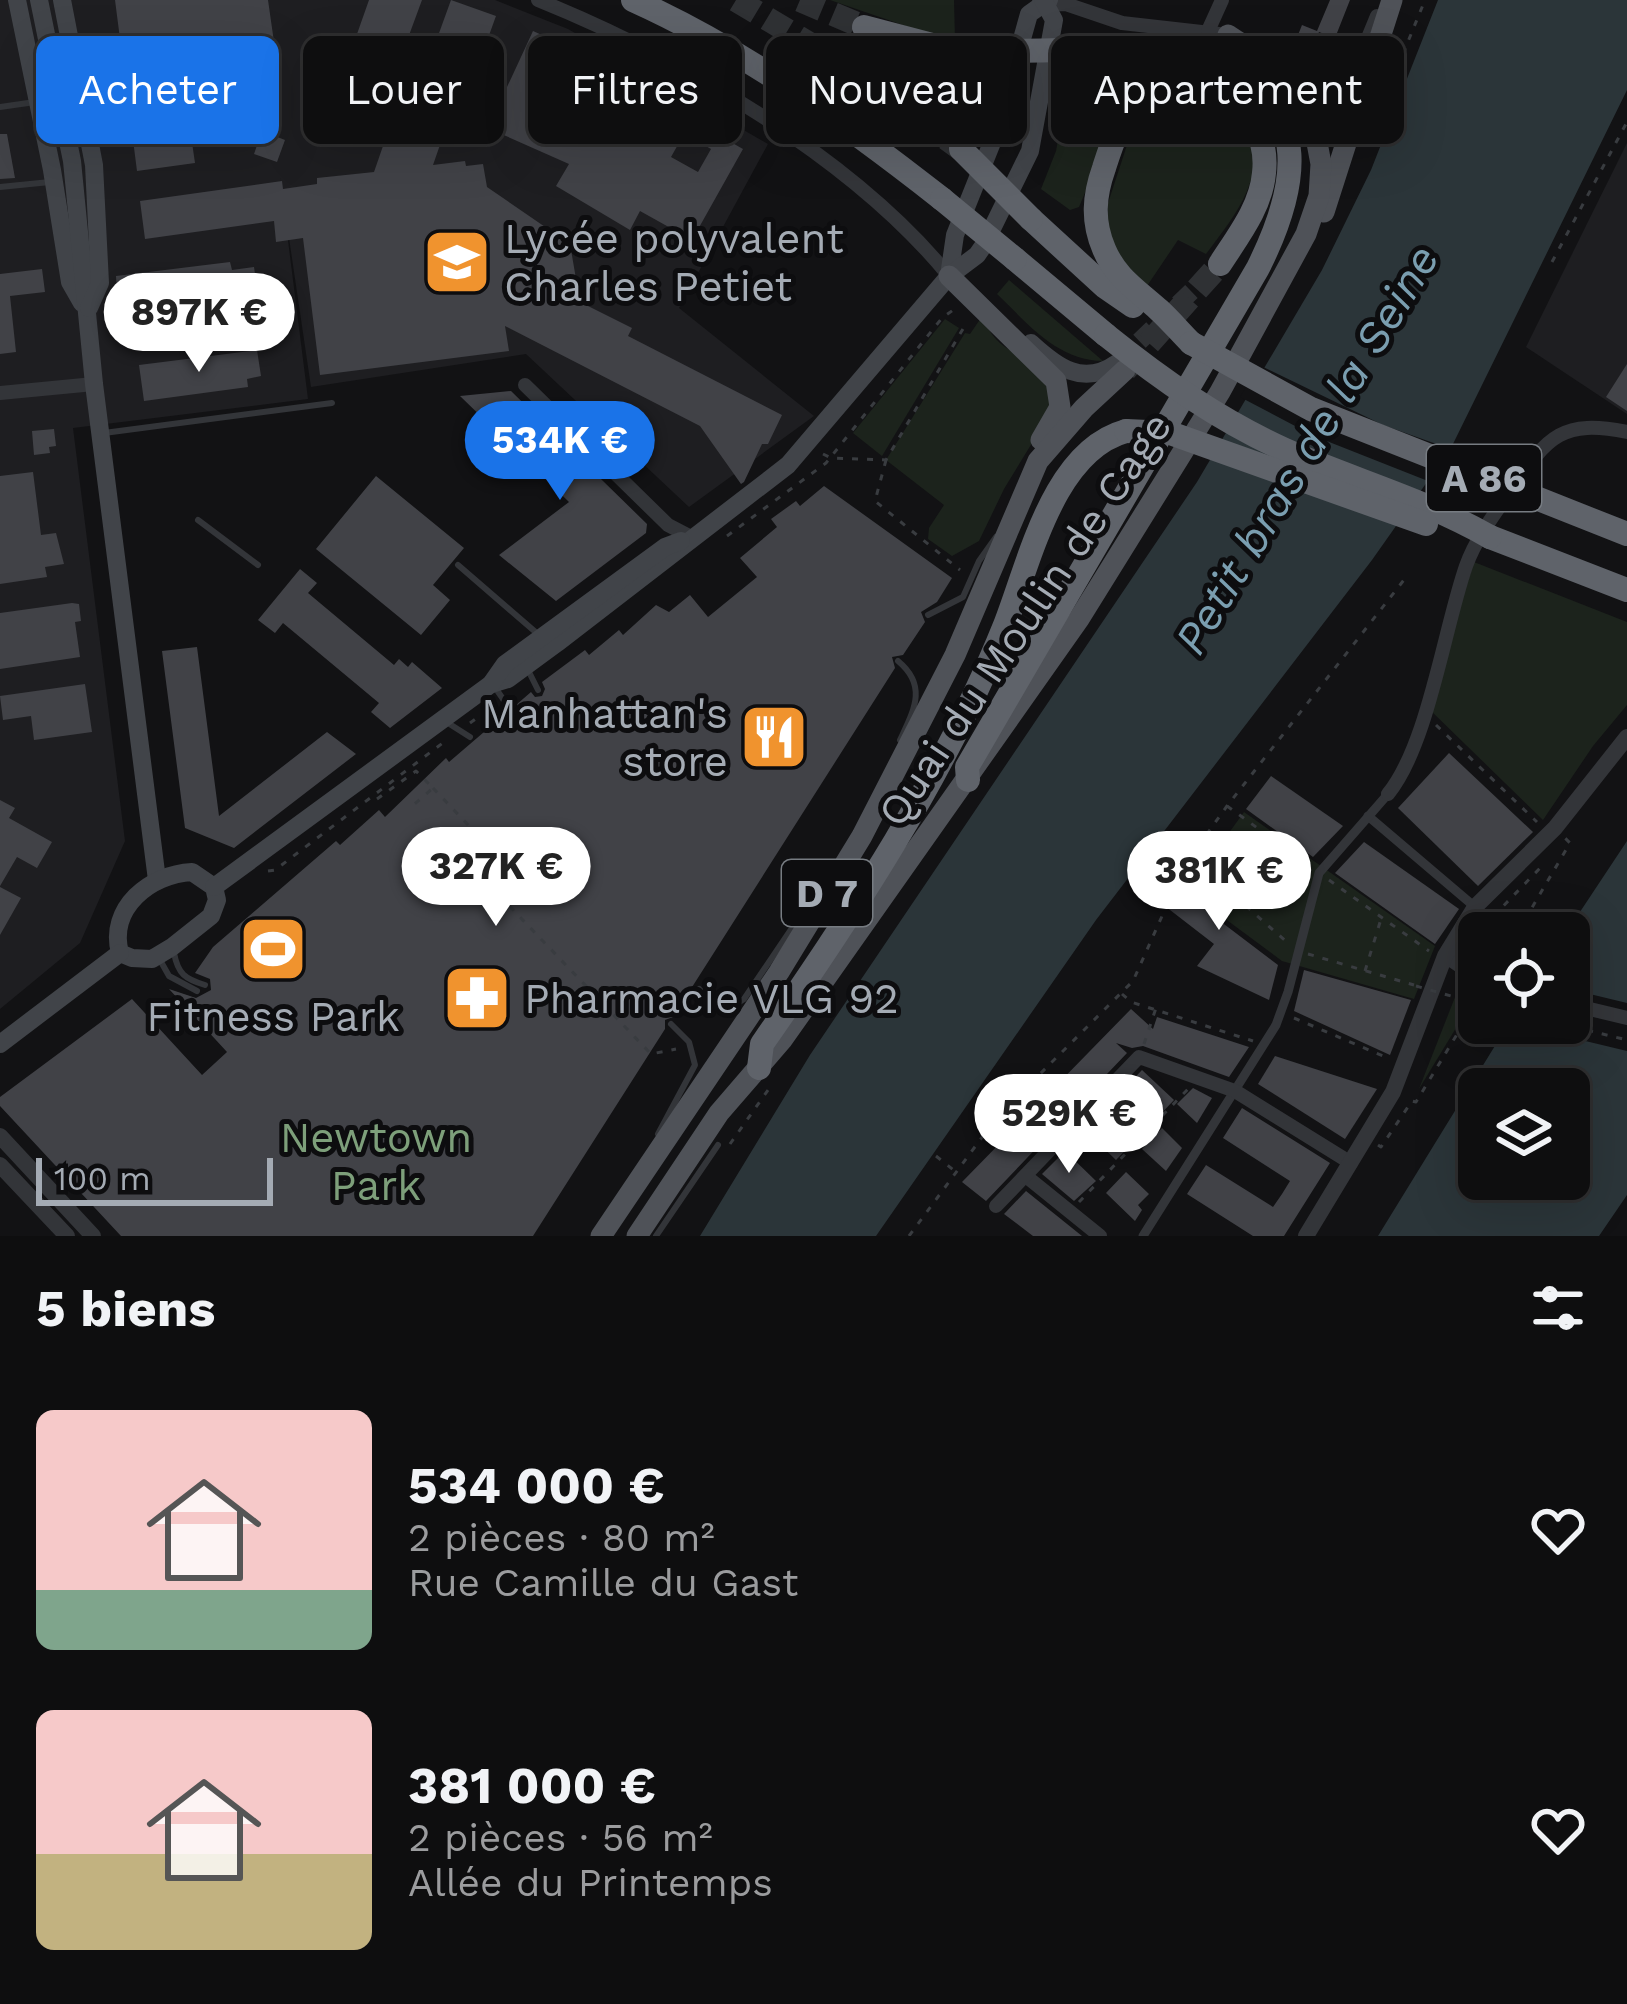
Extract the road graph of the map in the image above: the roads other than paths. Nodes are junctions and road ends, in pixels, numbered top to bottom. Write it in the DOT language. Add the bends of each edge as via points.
graph roads {
  1 [pos="17,0"];
  2 [pos="39,0"];
  3 [pos="62,0"];
  4 [pos="538,0"];
  5 [pos="633,0"];
  6 [pos="1222,0"];
  7 [pos="1383,0"];
  8 [pos="1392,0"];
  9 [pos="1044,1"];
  10 [pos="864,27"];
  11 [pos="1218,33"];
  12 [pos="36,91"];
  13 [pos="36,101"];
  14 [pos="0,107"];
  15 [pos="47,144"];
  16 [pos="962,149"];
  17 [pos="54,181"];
  18 [pos="0,188"];
  19 [pos="1220,264"];
  20 [pos="949,276"];
  21 [pos="88,312"];
  22 [pos="1260,320"];
  23 [pos="1190,344"];
  24 [pos="1121,367"];
  25 [pos="94,384"];
  26 [pos="525,385"];
  27 [pos="0,393"];
  28 [pos="332,403"];
  29 [pos="1627,432"];
  30 [pos="100,434"];
  31 [pos="198,520"];
  32 [pos="1007,526"];
  33 [pos="1627,534"];
  34 [pos="1490,536"];
  35 [pos="692,537"];
  36 [pos="258,565"];
  37 [pos="458,565"];
  38 [pos="1627,590"];
  39 [pos="589,602"];
  40 [pos="928,614"];
  41 [pos="542,638"];
  42 [pos="898,661"];
  43 [pos="526,666"];
  44 [pos="491,683"];
  45 [pos="538,690"];
  46 [pos="510,709"];
  47 [pos="444,719"];
  48 [pos="470,737"];
  49 [pos="1627,737"];
  50 [pos="968,781"];
  51 [pos="1388,794"];
  52 [pos="1368,815"];
  53 [pos="862,836"];
  54 [pos="157,880"];
  55 [pos="214,887"];
  56 [pos="1475,907"];
  57 [pos="165,952"];
  58 [pos="120,953"];
  59 [pos="1449,961"];
  60 [pos="1458,966"];
  61 [pos="205,985"];
  62 [pos="699,989"];
  63 [pos="197,991"];
  64 [pos="1590,1009"];
  65 [pos="1627,1018"];
  66 [pos="671,1024"];
  67 [pos="0,1043"];
  68 [pos="759,1068"];
  69 [pos="1235,1091"];
  70 [pos="0,1136"];
  71 [pos="718,1145"];
  72 [pos="1351,1163"];
  73 [pos="0,1165"];
  74 [pos="1027,1177"];
  75 [pos="634,1188"];
  76 [pos="996,1206"];
  77 [pos="68,1236"];
  78 [pos="93,1236"];
  79 [pos="601,1236"];
  80 [pos="637,1236"];
  81 [pos="656,1236"];
  82 [pos="1100,1236"];
  83 [pos="1143,1236"];
  84 [pos="1306,1236"];
  1 -- 12 [label="main road"];
  2 -- 21 [label="main road" via="72,161"];
  3 -- 21 [label="main road" via="94,165 100,284"];
  4 -- 20 [label="street" via="612,30 814,153 913,235"];
  5 -- 34 [label="highway, A 86, bridge" via="770,74 869,142 1179,391 1242,429"];
  6 -- 11 [label="street"];
  7 -- 11 [label="street" via="1361,55 1330,70"];
  8 -- 22 [label="main road" via="1329,201 1298,270"];
  9 -- 11 [label="street" via="1140,26"];
  9 -- 20 [label="main road" via="1029,14"];
  9 -- 20 [label="main road" via="1054,20 1030,151 977,256"];
  10 -- 50 [label="highway, bridge" via="944,48 1166,52 1221,64 1257,88 1283,125 1291,174 1282,219 1258,268 967,766"];
  11 -- 22 [label="main road" via="1270,59 1296,85 1319,147 1315,212"];
  13 -- 14 [label="lane"];
  15 -- 17 [label="main road"];
  16 -- 23 [label="highway, A 86, bridge" via="1104,286"];
  17 -- 18 [label="lane"];
  17 -- 21 [label="main road" via="70,282"];
  19 -- 23 [label="highway" via="1258,197 1259,132 1228,96 1171,88 1125,119 1097,190 1095,219 1119,276"];
  20 -- 24 [label="main road" via="1064,369 1092,376"];
  20 -- 32 [label="main road" via="1060,391"];
  20 -- 35 [label="main road" via="788,465"];
  21 -- 25 [label="main road"];
  22 -- 50 [label="main road, Quai du Moulin de Cage" via="1079,619"];
  23 -- 33 [label="highway, A 86, bridge" via="1312,409"];
  24 -- 32 [label="main road" via="1054,440"];
  25 -- 27 [label="street"];
  25 -- 30 [label="main road"];
  26 -- 35 [label="street" via="668,525"];
  28 -- 30 [label="lane"];
  29 -- 51 [label="street" via="1560,432 1486,526 1466,566 1414,747"];
  30 -- 54 [label="main road"];
  31 -- 36 [label="lane"];
  32 -- 40 [label="lane" via="985,550 963,597"];
  32 -- 53 [label="main road, Quai du Moulin de Cage / D 7" via="955,655"];
  34 -- 38 [label="highway, A 86"];
  34 -- 68 [label="highway, bridge" via="1440,528 1170,433 1126,431 1102,440 1064,479 940,763 762,1044"];
  35 -- 39 [label="main road"];
  35 -- 43 [label="main road"];
  37 -- 41 [label="lane"];
  39 -- 41 [label="main road"];
  39 -- 43 [label="lane"];
  41 -- 44 [label="main road"];
  42 -- 53 [label="lane" via="913,676 917,701"];
  43 -- 44 [label="main road"];
  43 -- 45 [label="lane"];
  44 -- 46 [label="lane"];
  44 -- 47 [label="main road"];
  47 -- 48 [label="lane"];
  47 -- 55 [label="main road"];
  49 -- 56 [label="street" via="1555,828"];
  50 -- 68 [label="main road, Quai du Moulin de Cage"];
  51 -- 52 [label="street"];
  52 -- 56 [label="street"];
  52 -- 69 [label="street" via="1319,873 1281,1012"];
  53 -- 62 [label="lane" via="744,999 716,1005"];
  53 -- 75 [label="main road, Quai du Moulin de Cage / D 7"];
  54 -- 55 [label="main road" via="192,872"];
  54 -- 58 [label="main road" via="122,910"];
  55 -- 57 [label="main road" via="211,916"];
  56 -- 59 [label="street"];
  57 -- 58 [label="main road" via="142,960"];
  57 -- 61 [label="lane" via="186,979"];
  57 -- 63 [label="lane" via="170,976"];
  58 -- 67 [label="main road"];
  59 -- 60 [label="street"];
  59 -- 72 [label="street" via="1372,1144"];
  64 -- 65 [label="street"];
  66 -- 75 [label="lane" via="690,1046 693,1073"];
  68 -- 80 [label="main road, Quai du Moulin de Cage"];
  69 -- 72 [label="street"];
  69 -- 74 [label="street" via="1139,1057"];
  69 -- 83 [label="street"];
  70 -- 78 [label="street"];
  71 -- 81 [label="lane"];
  72 -- 84 [label="street"];
  73 -- 77 [label="street"];
  74 -- 76 [label="street"];
  74 -- 82 [label="street"];
  75 -- 79 [label="main road, Quai du Moulin de Cage / D 7"];
}
